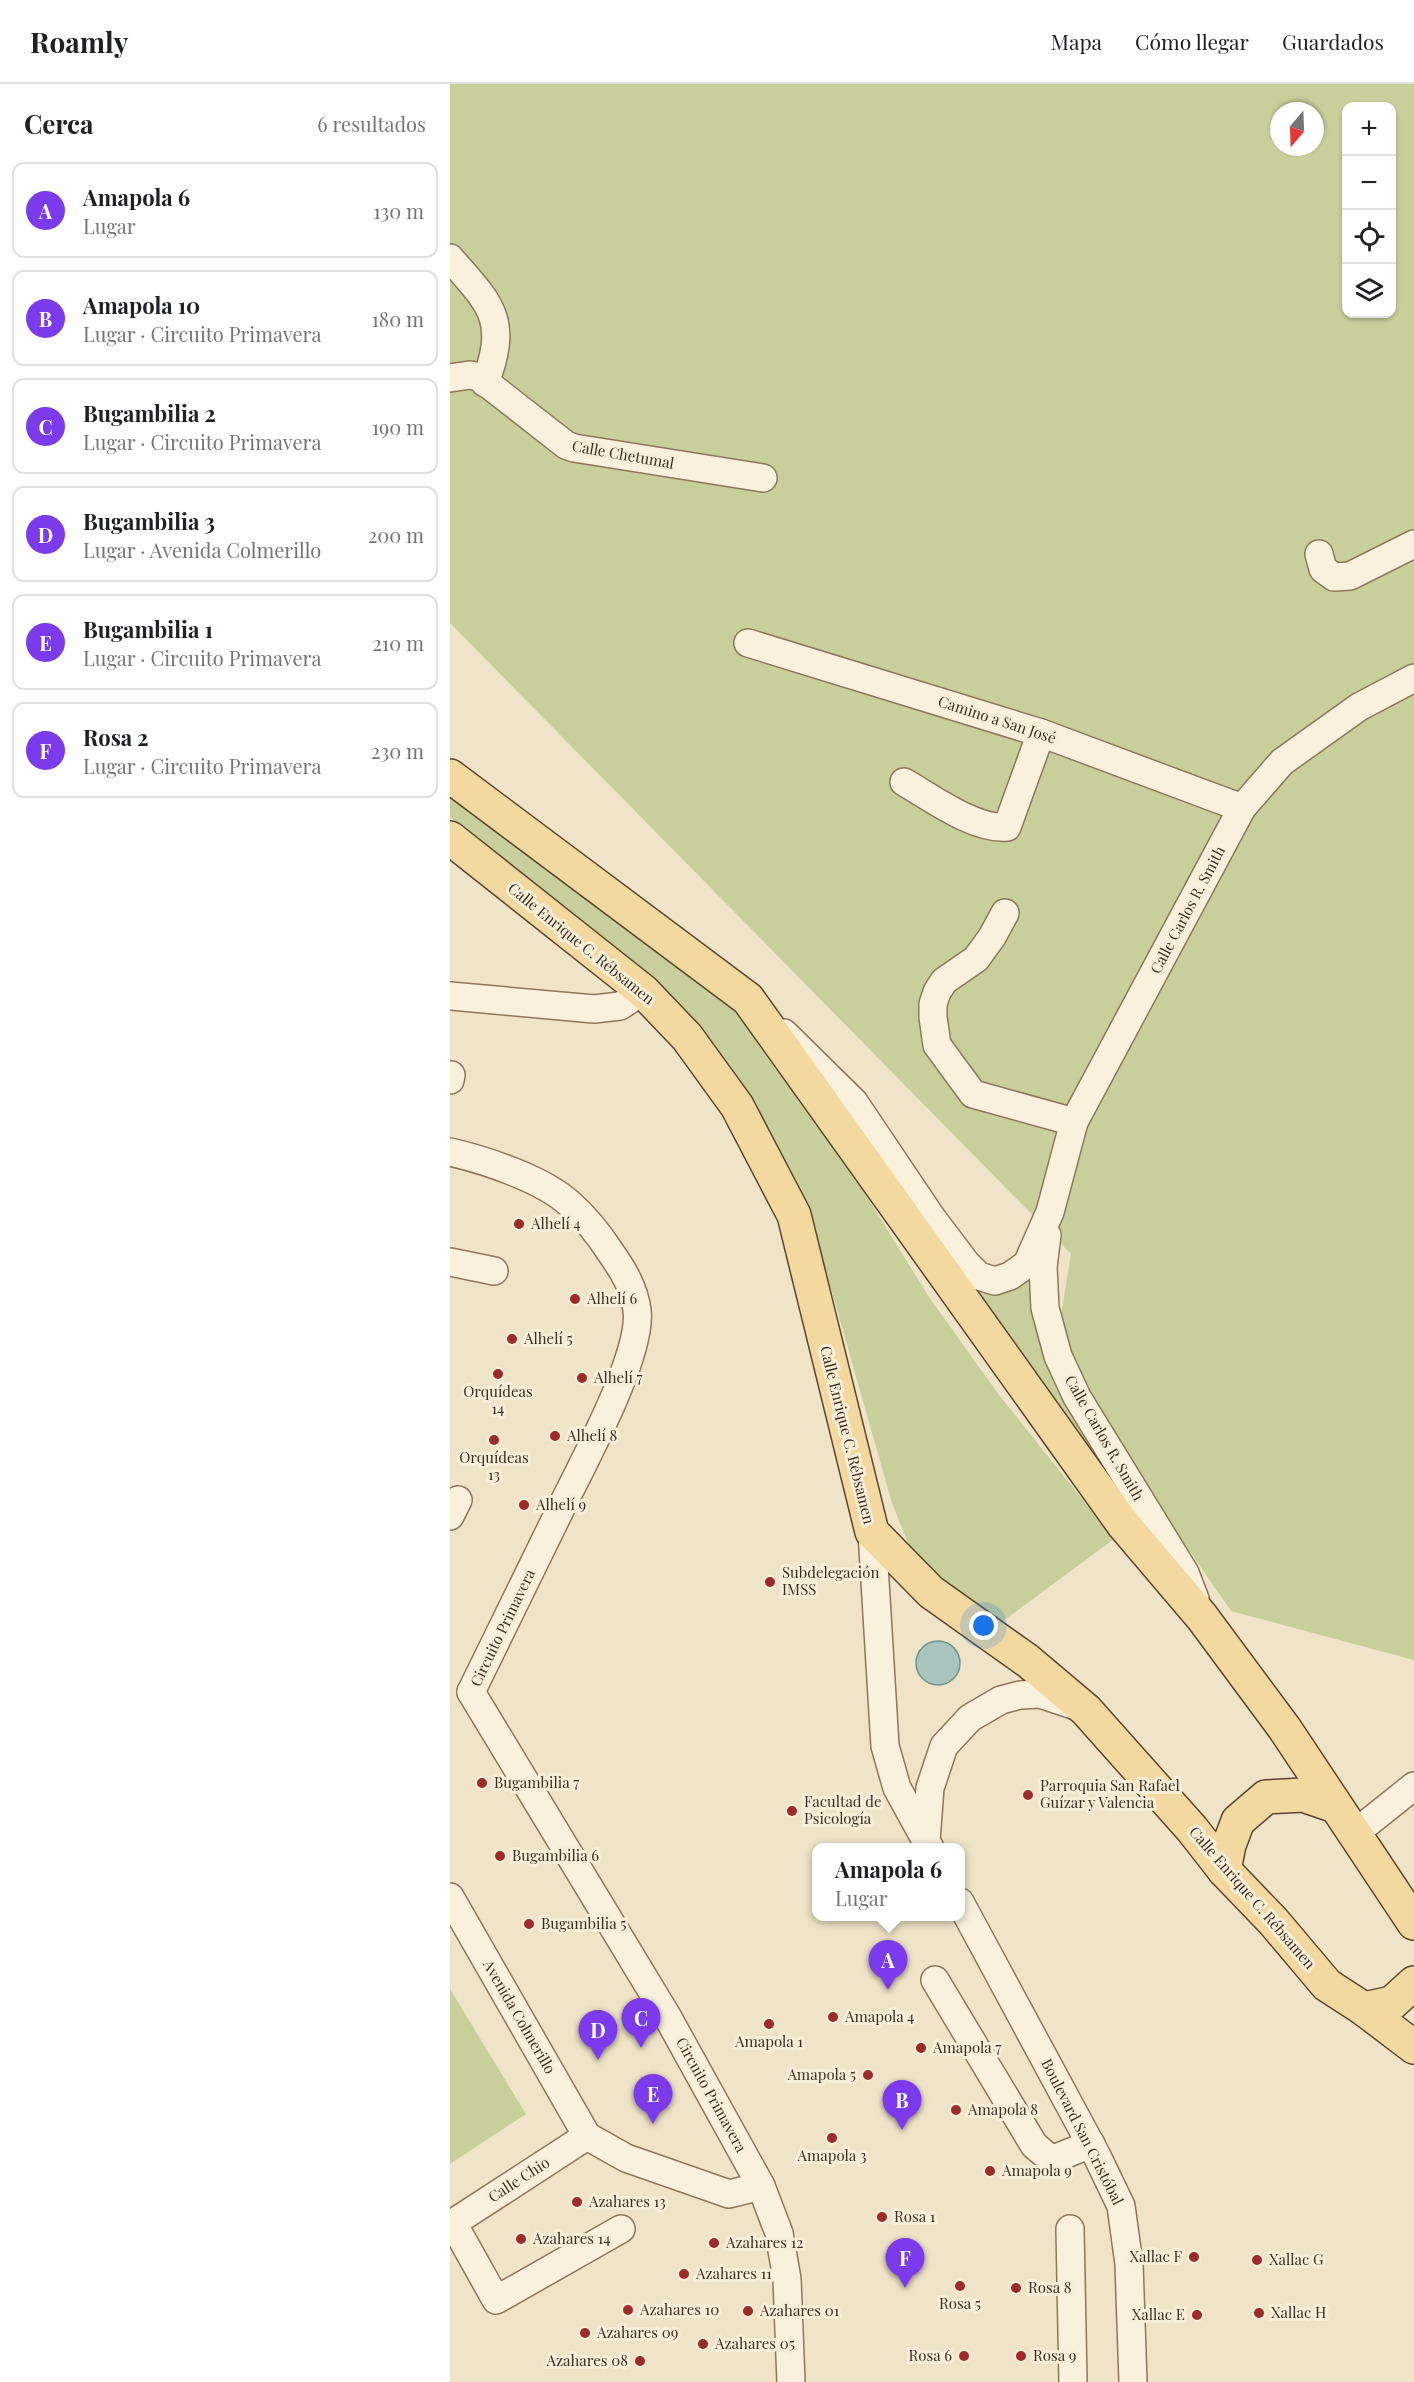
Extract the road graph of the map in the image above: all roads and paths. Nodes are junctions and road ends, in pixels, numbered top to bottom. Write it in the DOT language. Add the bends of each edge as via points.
graph roads {
  1 [pos="450,258"];
  2 [pos="469,378"];
  3 [pos="763,478"];
  4 [pos="1414,544"];
  5 [pos="1319,554"];
  6 [pos="748,643"];
  7 [pos="1414,678"];
  8 [pos="1041,733"];
  9 [pos="450,776"];
  10 [pos="904,782"];
  11 [pos="1242,808"];
  12 [pos="450,838"];
  13 [pos="1005,913"];
  14 [pos="643,991"];
  15 [pos="450,996"];
  16 [pos="748,999"];
  17 [pos="1074,1122"];
  18 [pos="450,1152"];
  19 [pos="1050,1212"];
  20 [pos="450,1262"];
  21 [pos="494,1271"];
  22 [pos="872,1532"];
  23 [pos="1202,1617"];
  24 [pos="461,1698"];
  25 [pos="1086,1710"];
  26 [pos="1414,1786"];
  27 [pos="1335,1806"];
  28 [pos="1354,1834"];
  29 [pos="927,1843"];
  30 [pos="928,1843"];
  31 [pos="1224,1870"];
  32 [pos="450,1897"];
  33 [pos="965,1911"];
  34 [pos="1414,1923"];
  35 [pos="934,1980"];
  36 [pos="1414,1983"];
  37 [pos="1364,2009"];
  38 [pos="1414,2047"];
  39 [pos="587,2136"];
  40 [pos="1091,2144"];
  41 [pos="761,2186"];
  42 [pos="452,2224"];
  43 [pos="621,2229"];
  44 [pos="1070,2229"];
  45 [pos="791,2382"];
  46 [pos="1073,2382"];
  47 [pos="1133,2382"];
  1 -- 2 [label="street" via="492,310 497,336 496,350"];
  2 -- 3 [label="street, Calle Chetumal" via="574,448"];
  4 -- 5 [label="street" via="1350,576 1334,577 1323,569"];
  6 -- 8 [label="street, Camino a San José"];
  7 -- 11 [label="street, Calle Carlos R. Smith" via="1359,707 1282,762"];
  8 -- 10 [label="street" via="1007,827 995,828 961,814"];
  8 -- 11 [label="street, Camino a San José"];
  9 -- 16 [label="main road"];
  11 -- 17 [label="street, Calle Carlos R. Smith"];
  12 -- 14 [label="main road, Calle Enrique C. Rébsamen"];
  13 -- 17 [label="street" via="976,959 944,981 937,992 933,1004 937,1045 973,1094"];
  14 -- 15 [label="street" via="620,1006 594,1009"];
  14 -- 22 [label="main road, Calle Enrique C. Rébsamen" via="687,1037 737,1106 794,1215"];
  16 -- 19 [label="street, Calle Carlos R. Smith" via="854,1102 932,1218 979,1275 995,1281 1026,1264"];
  16 -- 23 [label="main road" via="1123,1524"];
  17 -- 19 [label="street, Calle Carlos R. Smith"];
  18 -- 24 [label="street, Circuito Primavera" via="527,1177 570,1203 629,1280 638,1311 634,1345 620,1382"];
  19 -- 23 [label="street, Calle Carlos R. Smith" via="1043,1268 1045,1308 1058,1356 1077,1397 1185,1573"];
  20 -- 21 [label="street"];
  22 -- 25 [label="main road, Calle Enrique C. Rébsamen" via="931,1592 1028,1661"];
  22 -- 29 [label="street" via="885,1746 897,1788"];
  23 -- 27 [label="main road" via="1285,1729"];
  24 -- 41 [label="street, Circuito Primavera" via="667,2016"];
  25 -- 30 [label="street" via="1040,1694 1020,1695 1001,1700 970,1718 944,1746 930,1788"];
  25 -- 31 [label="main road, Calle Enrique C. Rébsamen" via="1116,1736"];
  26 -- 28 [label="street"];
  27 -- 28 [label="main road"];
  27 -- 31 [label="main road" via="1303,1795 1266,1797 1238,1821"];
  28 -- 34 [label="main road"];
  31 -- 37 [label="main road, Calle Enrique C. Rébsamen" via="1327,1985"];
  32 -- 39 [label="street, Avenida Colmerillo"];
  33 -- 40 [label="street, Boulevard San Cristóbal"];
  35 -- 40 [label="street" via="1034,2145 1048,2157 1056,2158"];
  36 -- 37 [label="main road" via="1392,2003"];
  37 -- 38 [label="main road, Calle Enrique C. Rébsamen"];
  39 -- 41 [label="street" via="626,2158 729,2194"];
  39 -- 42 [label="street, Calle Chio"];
  40 -- 47 [label="street, Boulevard San Cristóbal" via="1121,2206 1129,2264"];
  41 -- 45 [label="street, Circuito Primavera" via="779,2233 787,2279"];
  42 -- 43 [label="street" via="496,2300"];
  44 -- 46 [label="street"];
}
